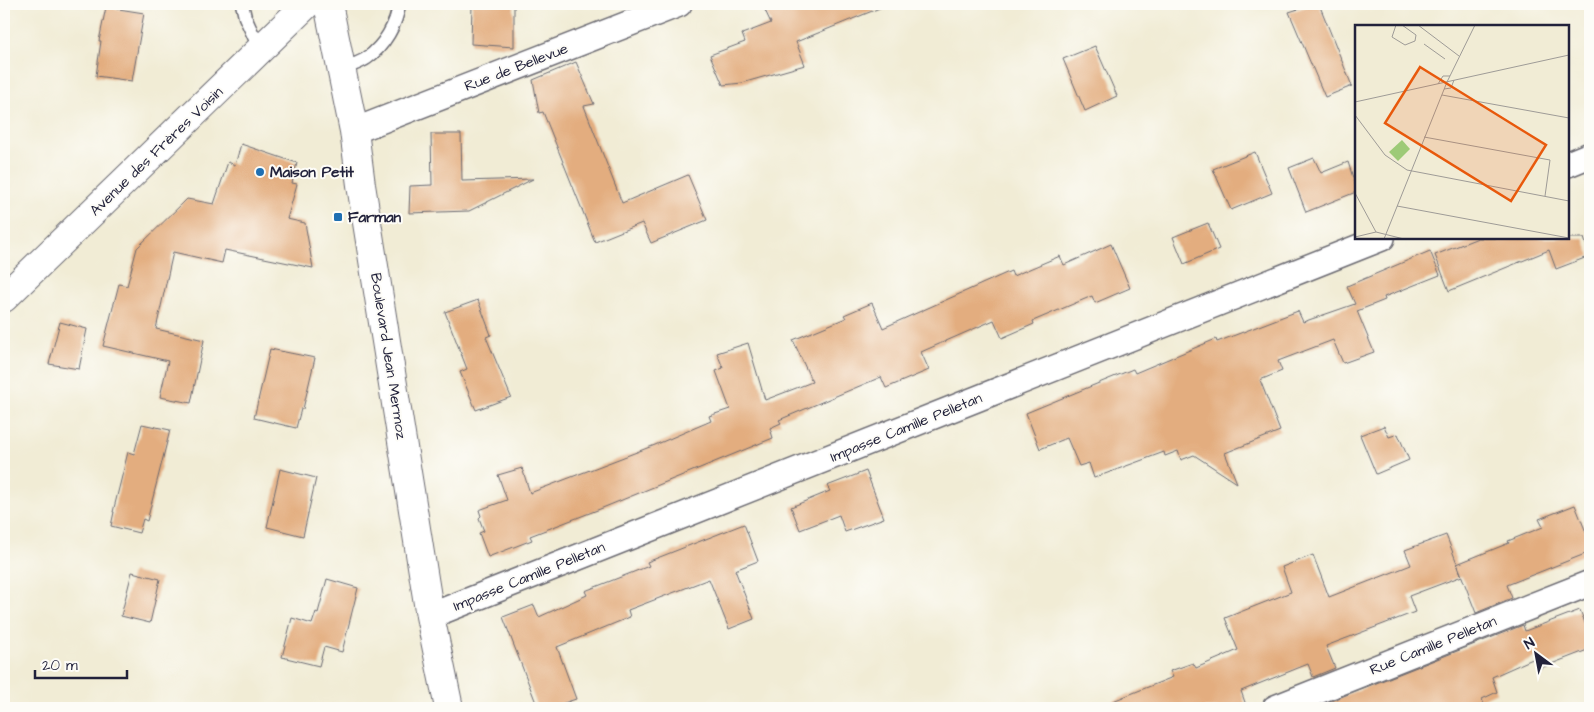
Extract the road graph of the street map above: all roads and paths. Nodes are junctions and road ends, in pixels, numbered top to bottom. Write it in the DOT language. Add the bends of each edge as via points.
graph roads {
  1 [pos="242,4"];
  2 [pos="308,4"];
  3 [pos="328,4"];
  4 [pos="399,4"];
  5 [pos="679,4"];
  6 [pos="260,50"];
  7 [pos="341,70"];
  8 [pos="354,131"];
  9 [pos="1590,155"];
  10 [pos="1569,164"];
  11 [pos="1379,239"];
  12 [pos="4,298"];
  13 [pos="1590,583"];
  14 [pos="430,616"];
  15 [pos="449,708"];
  16 [pos="1275,708"];
  1 -- 6 [label="lane"];
  2 -- 6 [label="street, Avenue des Frères Voisin"];
  3 -- 7 [label="street, Boulevard Jean Mermoz"];
  4 -- 7 [label="lane" via="386,39 367,58"];
  5 -- 8 [label="street, Rue de Bellevue"];
  6 -- 12 [label="street, Avenue des Frères Voisin"];
  7 -- 8 [label="street, Boulevard Jean Mermoz"];
  8 -- 14 [label="street, Boulevard Jean Mermoz"];
  9 -- 10 [label="street"];
  11 -- 14 [label="street, Impasse Camille Pelletan"];
  13 -- 16 [label="street, Rue Camille Pelletan"];
  14 -- 15 [label="street, Boulevard Jean Mermoz"];
}
